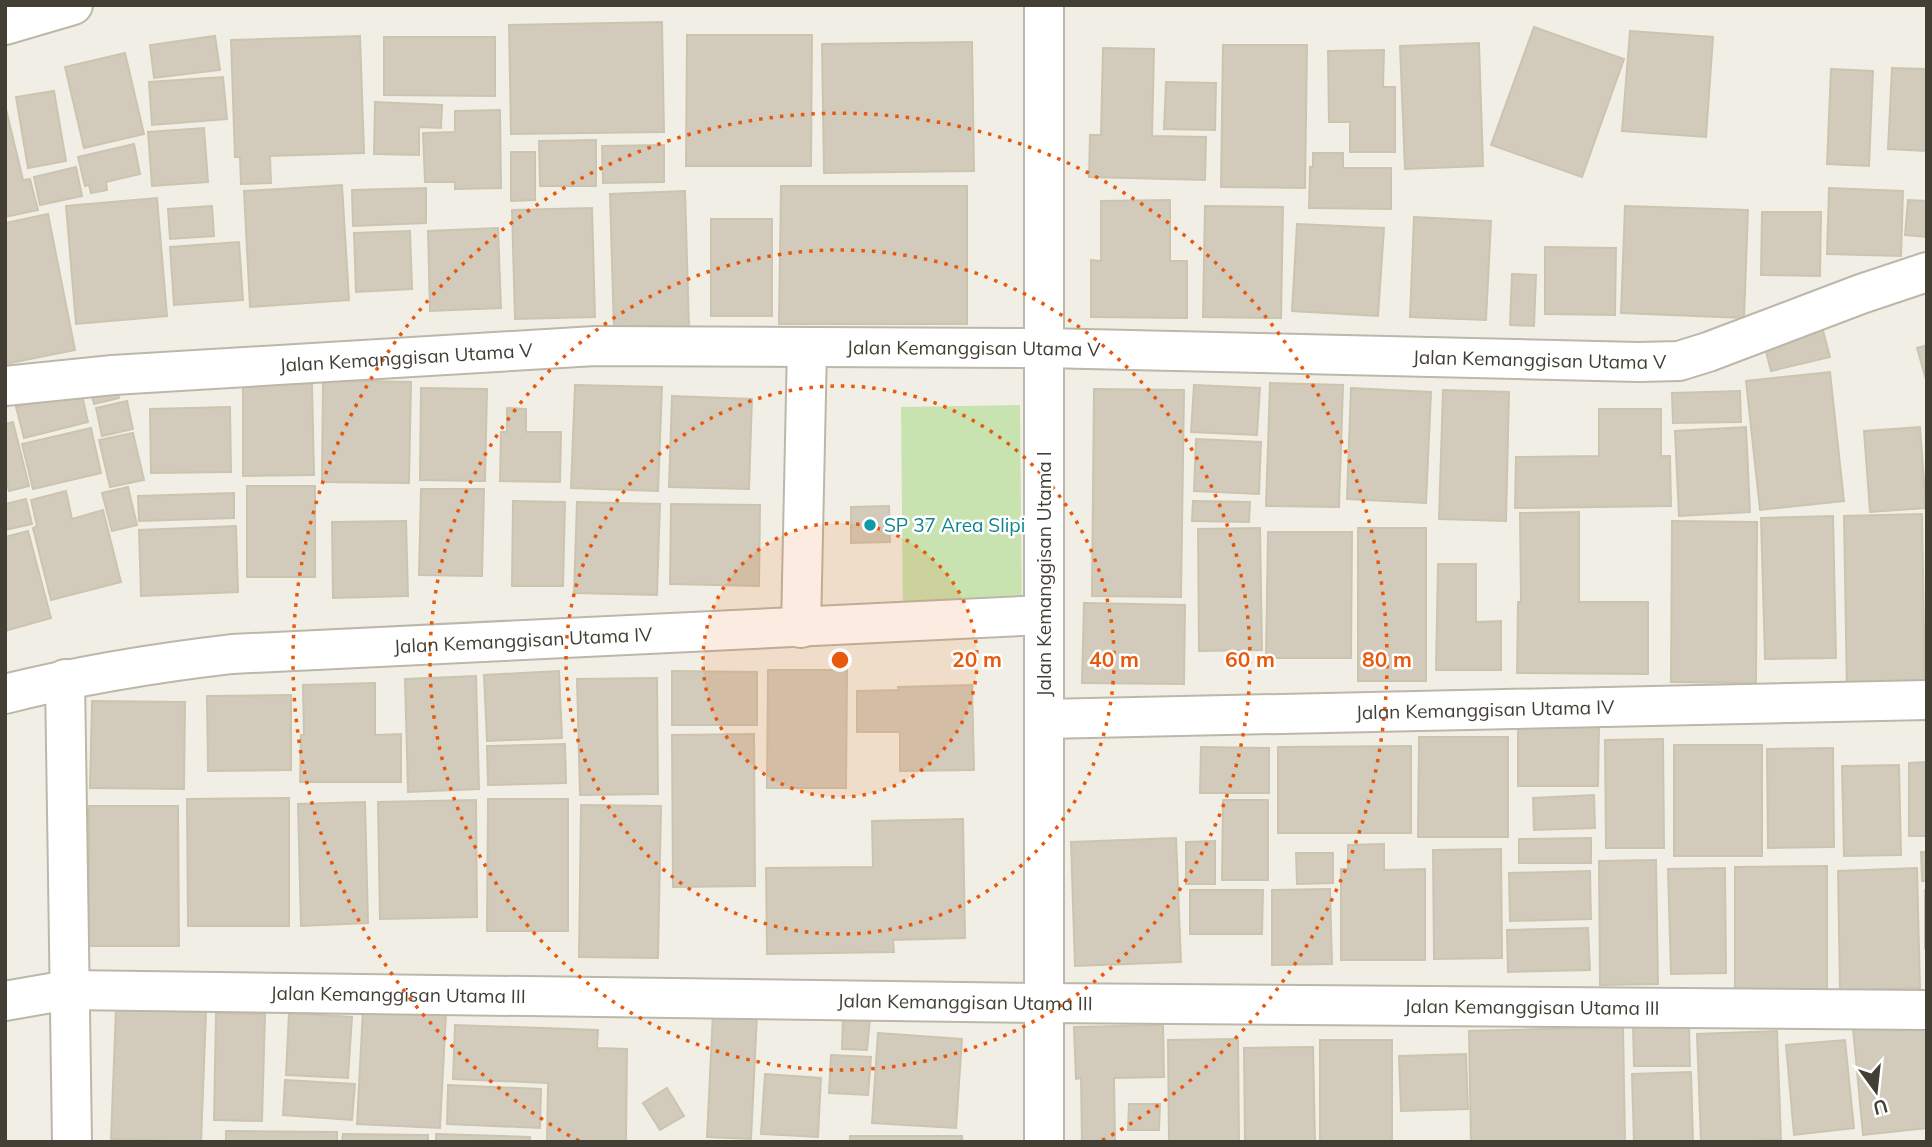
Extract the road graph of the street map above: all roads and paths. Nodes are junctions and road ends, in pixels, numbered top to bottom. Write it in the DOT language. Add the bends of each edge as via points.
graph roads {
  1 [pos="73,5"];
  2 [pos="1044,5"];
  3 [pos="5,25"];
  4 [pos="1927,272"];
  5 [pos="807,347"];
  6 [pos="1044,348"];
  7 [pos="5,386"];
  8 [pos="1044,615"];
  9 [pos="801,628"];
  10 [pos="65,679"];
  11 [pos="5,694"];
  12 [pos="1927,700"];
  13 [pos="1044,719"];
  14 [pos="68,990"];
  15 [pos="5,1001"];
  16 [pos="1044,1003"];
  17 [pos="1927,1010"];
  18 [pos="72,1142"];
  19 [pos="1044,1142"];
  1 -- 3 [label="street"];
  2 -- 6 [label="street, Jalan Kemanggisan Utama I"];
  4 -- 6 [label="street, Jalan Kemanggisan Utama V" via="1679,360"];
  5 -- 6 [label="street, Jalan Kemanggisan Utama V"];
  5 -- 7 [label="street, Jalan Kemanggisan Utama V" via="595,346 113,374"];
  5 -- 9 [label="street"];
  6 -- 8 [label="street, Jalan Kemanggisan Utama I"];
  8 -- 9 [label="street, Jalan Kemanggisan Utama IV"];
  8 -- 13 [label="street, Jalan Kemanggisan Utama I"];
  9 -- 10 [label="street, Jalan Kemanggisan Utama IV" via="232,654"];
  10 -- 11 [label="street, Jalan Kemanggisan Utama IV"];
  10 -- 14 [label="street"];
  12 -- 13 [label="street, Jalan Kemanggisan Utama IV"];
  13 -- 16 [label="street, Jalan Kemanggisan Utama I"];
  14 -- 15 [label="street, Jalan Kemanggisan Utama III"];
  14 -- 16 [label="street, Jalan Kemanggisan Utama III"];
  14 -- 18 [label="street"];
  16 -- 17 [label="street, Jalan Kemanggisan Utama III"];
  16 -- 19 [label="street, Jalan Kemanggisan Utama I"];
}
